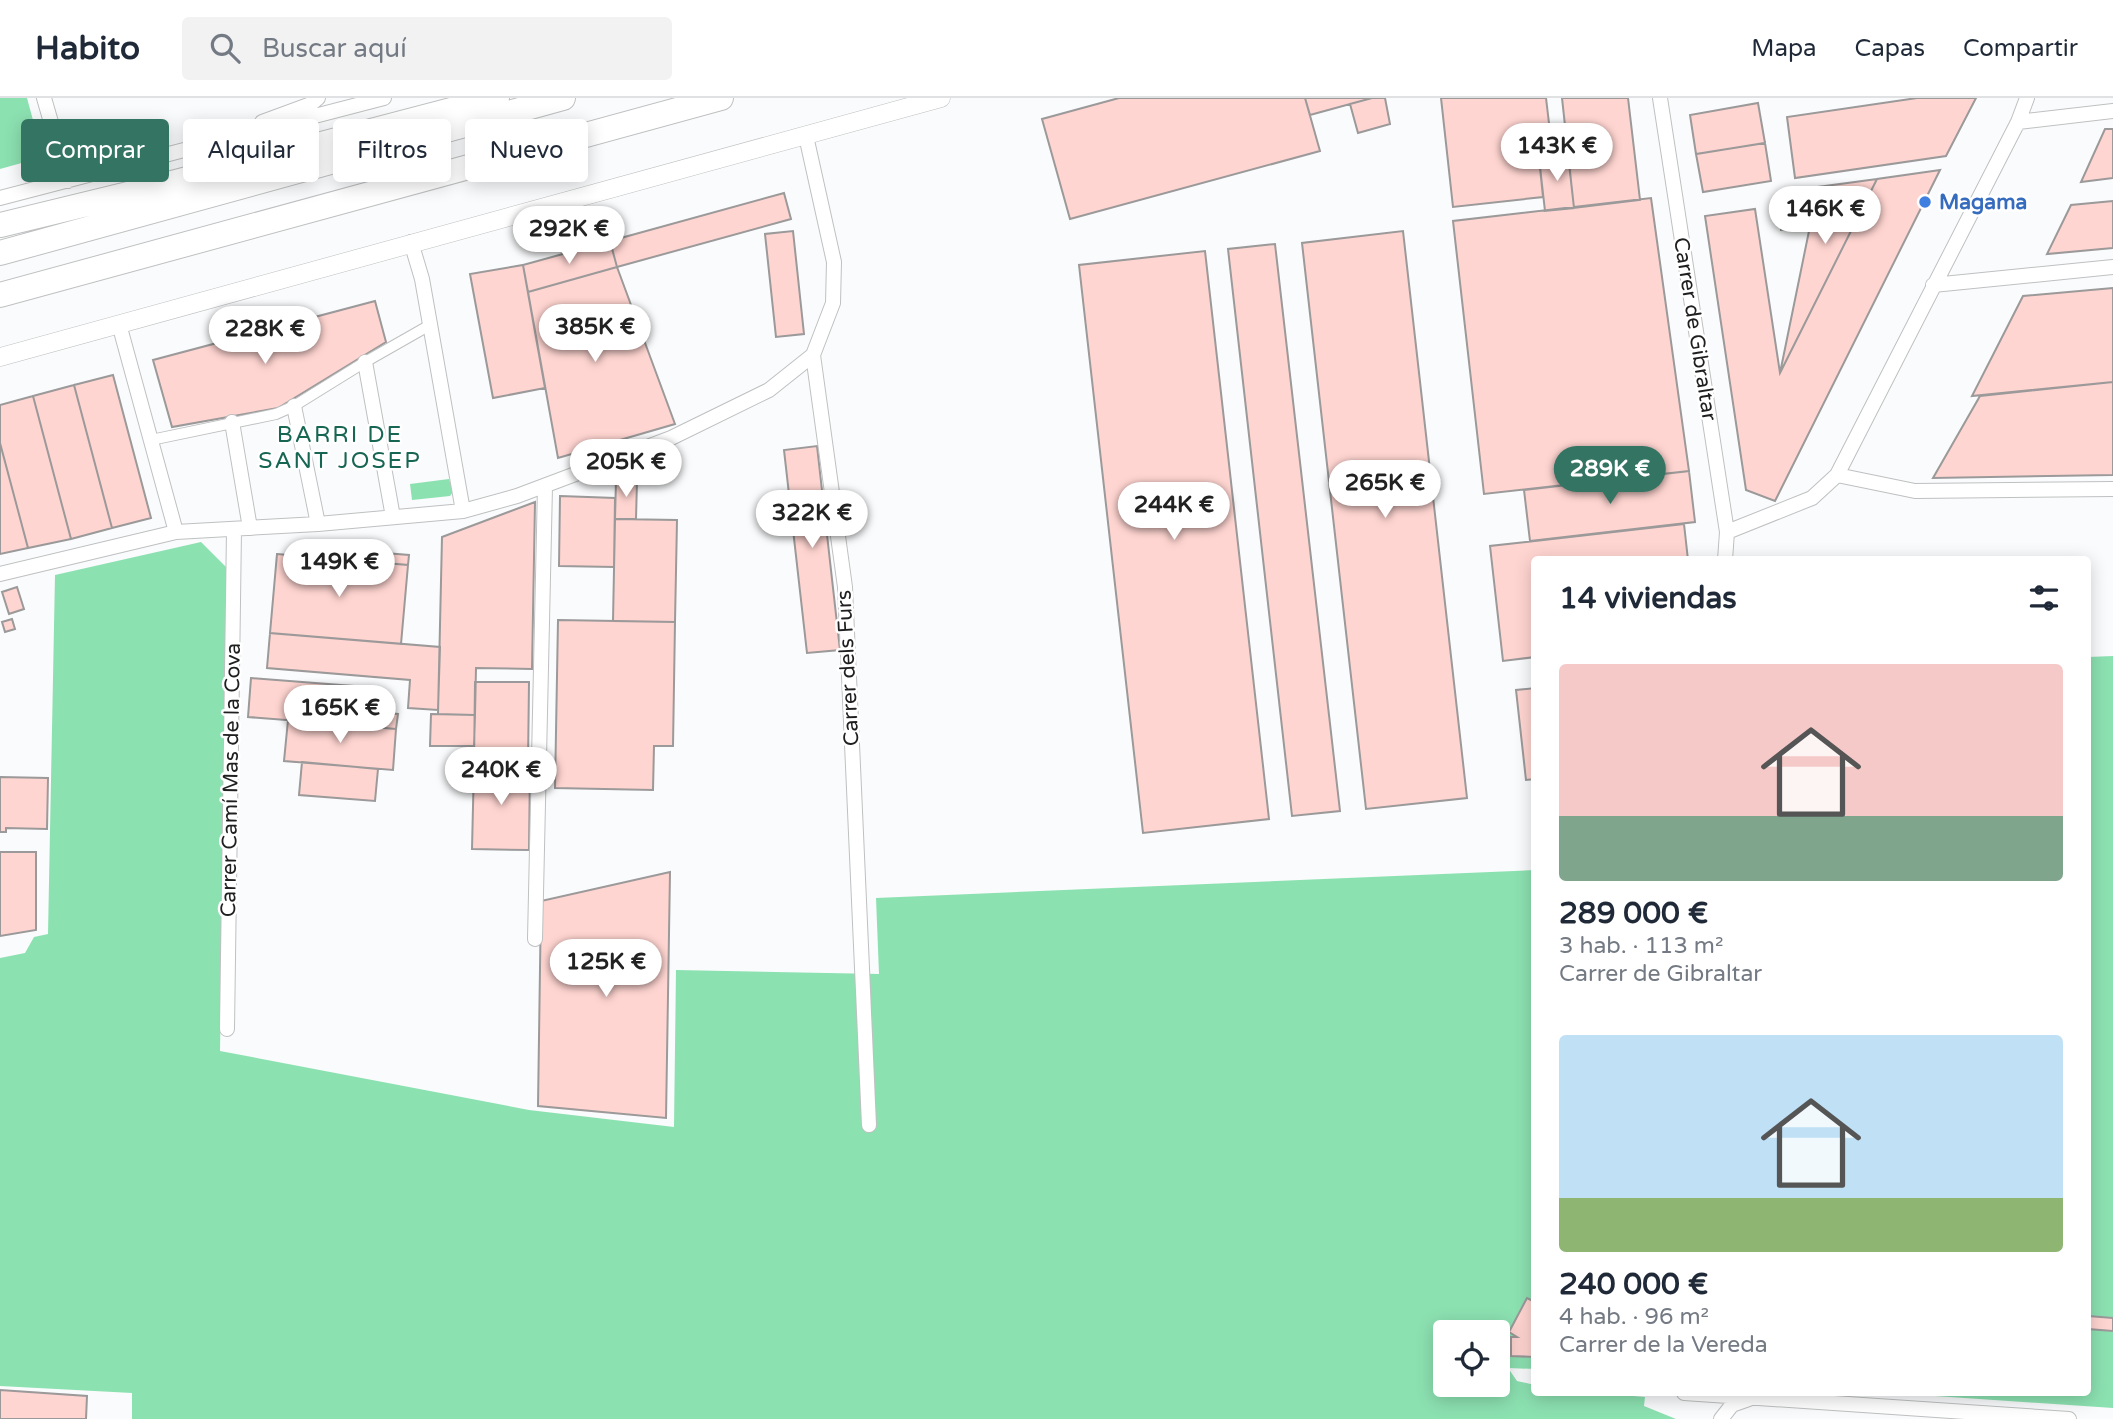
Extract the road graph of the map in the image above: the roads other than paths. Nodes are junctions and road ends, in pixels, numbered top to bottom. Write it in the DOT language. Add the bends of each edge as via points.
graph roads {
  1 [pos="44,98"];
  2 [pos="318,98"];
  3 [pos="384,98"];
  4 [pos="497,98"];
  5 [pos="563,98"];
  6 [pos="721,98"];
  7 [pos="941,98"];
  8 [pos="1660,98"];
  9 [pos="2027,98"];
  10 [pos="348,103"];
  11 [pos="2113,111"];
  12 [pos="50,119"];
  13 [pos="2018,122"];
  14 [pos="806,136"];
  15 [pos="179,151"];
  16 [pos="169,154"];
  17 [pos="64,182"];
  18 [pos="0,198"];
  19 [pos="0,225"];
  20 [pos="411,242"];
  21 [pos="0,253"];
  22 [pos="2113,267"];
  23 [pos="1933,285"];
  24 [pos="0,295"];
  25 [pos="119,324"];
  26 [pos="430,325"];
  27 [pos="813,355"];
  28 [pos="0,357"];
  29 [pos="365,362"];
  30 [pos="294,406"];
  31 [pos="232,422"];
  32 [pos="151,440"];
  33 [pos="1837,475"];
  34 [pos="545,485"];
  35 [pos="2113,489"];
  36 [pos="463,511"];
  37 [pos="393,517"];
  38 [pos="318,524"];
  39 [pos="250,528"];
  40 [pos="234,530"];
  41 [pos="176,532"];
  42 [pos="1727,532"];
  43 [pos="1725,556"];
  44 [pos="0,574"];
  45 [pos="535,939"];
  46 [pos="227,1029"];
  47 [pos="869,1125"];
  48 [pos="1736,1396"];
  49 [pos="1754,1397"];
  50 [pos="1721,1419"];
  51 [pos="2069,1419"];
  1 -- 12 [label="street"];
  2 -- 15 [label="street"];
  3 -- 10 [label="street"];
  4 -- 19 [label="highway"];
  5 -- 21 [label="highway"];
  6 -- 24 [label="highway"];
  7 -- 14 [label="street"];
  8 -- 42 [label="street, Carrer de Gibraltar"];
  9 -- 13 [label="street"];
  10 -- 15 [label="street"];
  11 -- 13 [label="street"];
  13 -- 23 [label="street"];
  14 -- 20 [label="street"];
  14 -- 27 [label="street, Carrer dels Furs" via="834,262 833,303"];
  15 -- 16 [label="street"];
  17 -- 18 [label="street"];
  20 -- 25 [label="street"];
  20 -- 26 [label="street"];
  22 -- 23 [label="street"];
  23 -- 33 [label="street"];
  25 -- 28 [label="street"];
  25 -- 32 [label="street"];
  26 -- 29 [label="street"];
  26 -- 36 [label="street"];
  27 -- 34 [label="street" via="769,390 684,432"];
  27 -- 47 [label="street, Carrer dels Furs" via="845,587"];
  29 -- 30 [label="street"];
  29 -- 37 [label="street"];
  30 -- 31 [label="street"];
  30 -- 38 [label="street"];
  31 -- 32 [label="street"];
  31 -- 39 [label="street"];
  32 -- 41 [label="street"];
  33 -- 35 [label="street" via="1915,491"];
  33 -- 42 [label="street" via="1812,498"];
  34 -- 36 [label="street"];
  34 -- 45 [label="street"];
  36 -- 37 [label="street"];
  37 -- 38 [label="street"];
  38 -- 39 [label="street"];
  39 -- 40 [label="street"];
  40 -- 41 [label="street"];
  40 -- 46 [label="street, Carrer Camí Mas de la Cova"];
  41 -- 44 [label="street"];
  42 -- 43 [label="street, Carrer de Gibraltar"];
  48 -- 49 [label="street"];
  49 -- 50 [label="street" via="1732,1405"];
  49 -- 51 [label="street"];
}
